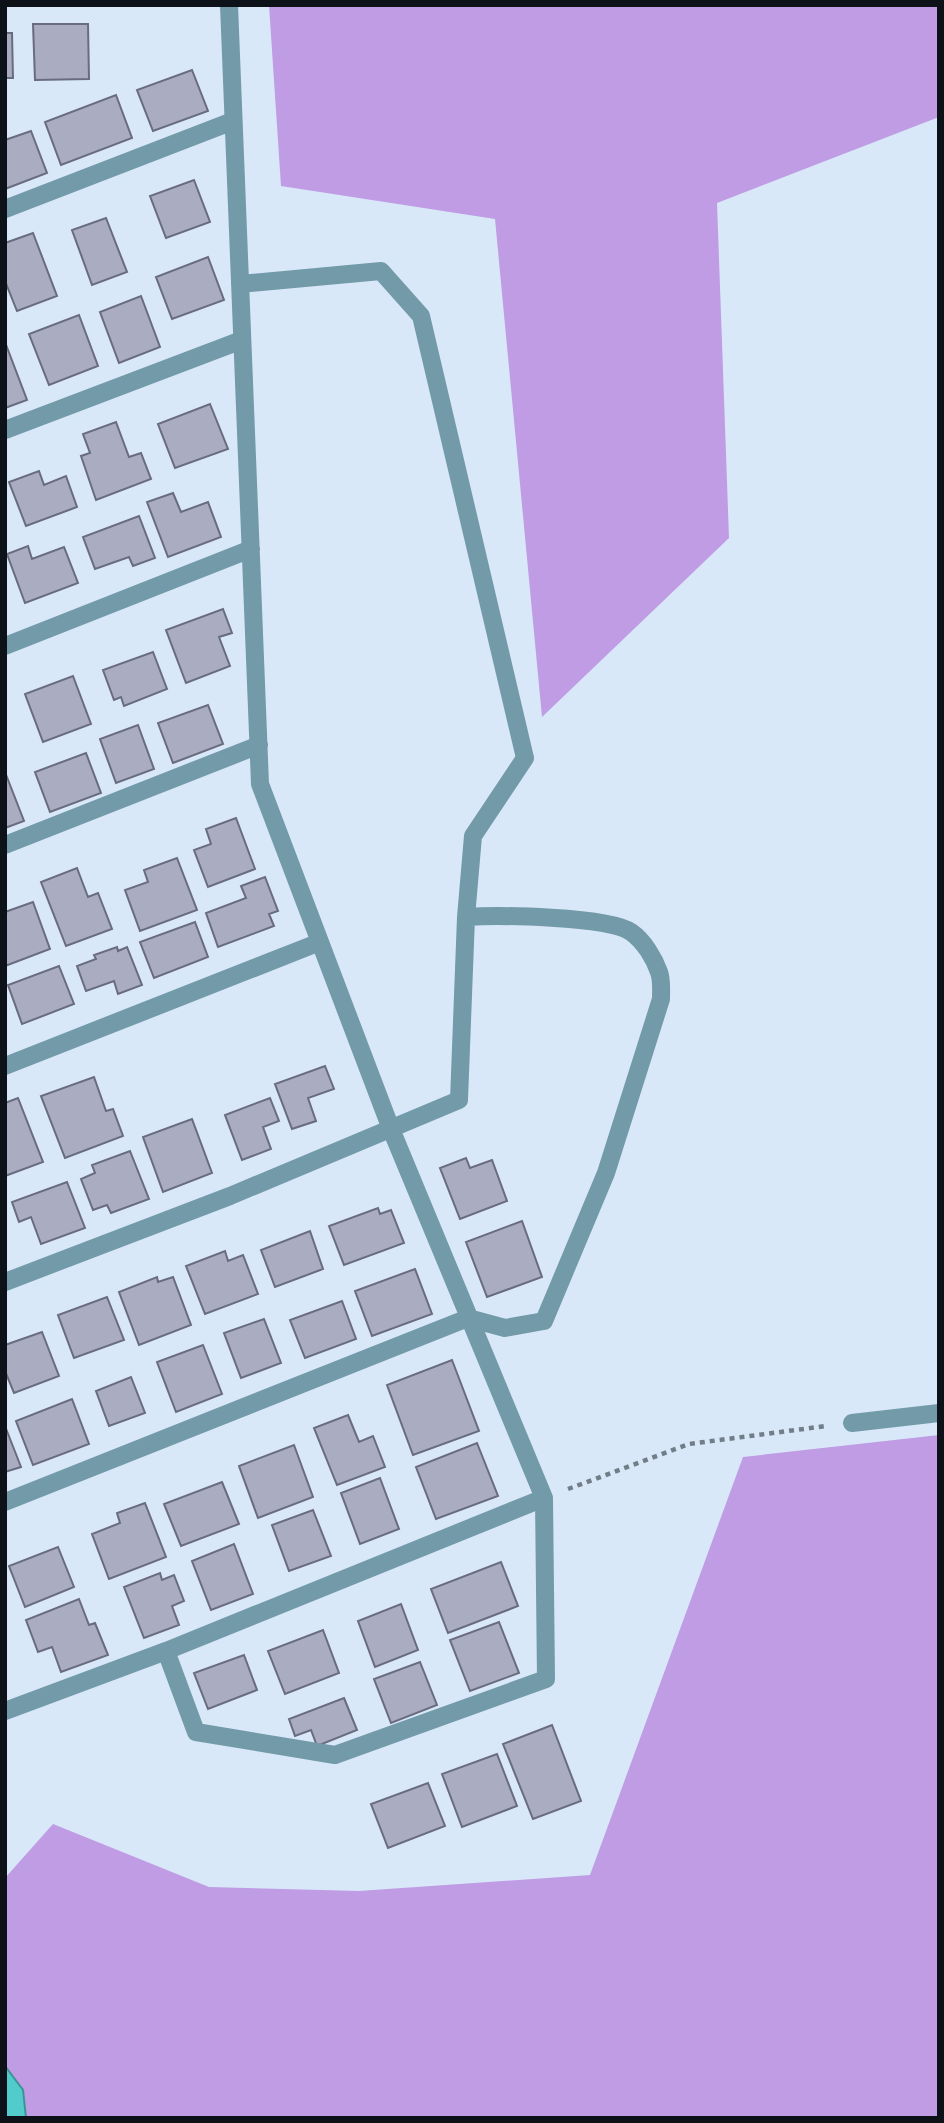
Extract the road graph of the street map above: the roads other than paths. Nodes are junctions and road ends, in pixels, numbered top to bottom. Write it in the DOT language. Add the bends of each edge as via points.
graph roads {
  1 [pos="229,5"];
  2 [pos="233,121"];
  3 [pos="5,209"];
  4 [pos="240,284"];
  5 [pos="243,340"];
  6 [pos="5,430"];
  7 [pos="251,549"];
  8 [pos="5,646"];
  9 [pos="259,745"];
  10 [pos="5,845"];
  11 [pos="466,917"];
  12 [pos="320,942"];
  13 [pos="5,1066"];
  14 [pos="391,1129"];
  15 [pos="5,1282"];
  16 [pos="468,1318"];
  17 [pos="939,1413"];
  18 [pos="852,1423"];
  19 [pos="544,1498"];
  20 [pos="5,1502"];
  21 [pos="166,1651"];
  22 [pos="5,1711"];
  1 -- 2 [label="street"];
  2 -- 3 [label="street"];
  2 -- 4 [label="street"];
  4 -- 5 [label="street"];
  4 -- 11 [label="street" via="381,271 421,316 525,758 473,836"];
  5 -- 6 [label="street"];
  5 -- 7 [label="street"];
  7 -- 8 [label="street"];
  7 -- 9 [label="street"];
  9 -- 10 [label="street"];
  9 -- 12 [label="street" via="260,784"];
  11 -- 14 [label="street" via="459,1100"];
  11 -- 16 [label="street" via="605,923 631,932 646,947 660,974 661,999 606,1173 544,1321 505,1328"];
  12 -- 13 [label="street"];
  12 -- 14 [label="street"];
  14 -- 15 [label="street"];
  14 -- 16 [label="street"];
  16 -- 19 [label="street"];
  16 -- 20 [label="street"];
  17 -- 18 [label="street"];
  19 -- 21 [label="street"];
  19 -- 21 [label="street" via="546,1679 335,1755 196,1732"];
  21 -- 22 [label="street"];
}
